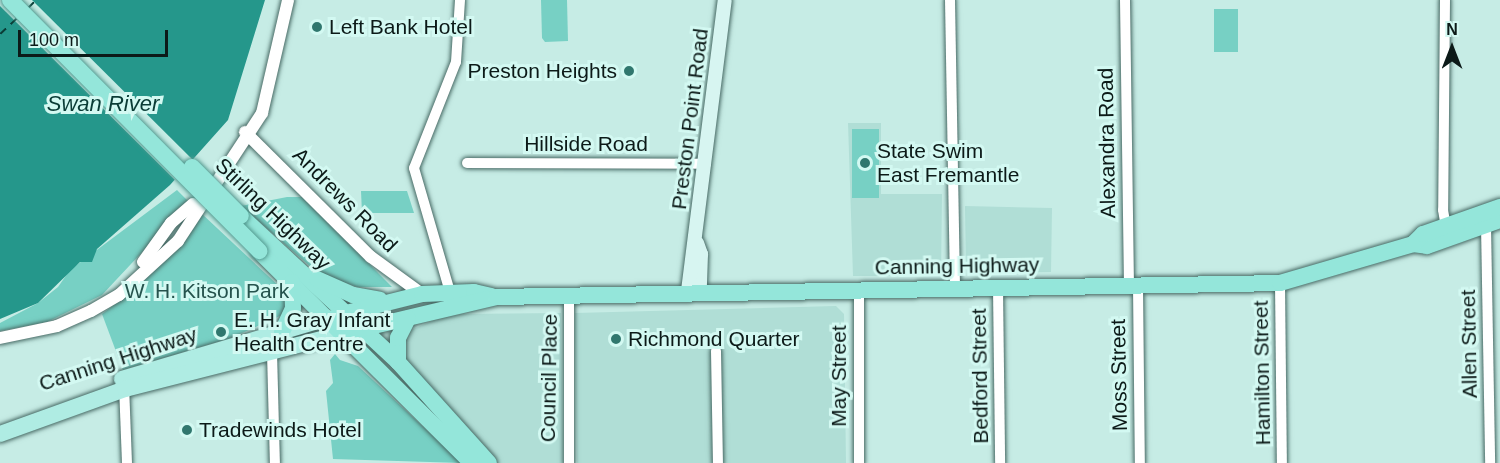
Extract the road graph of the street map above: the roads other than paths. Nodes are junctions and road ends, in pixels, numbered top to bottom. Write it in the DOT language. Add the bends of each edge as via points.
graph roads {
  1 [pos="10,0"];
  2 [pos="23,0"];
  3 [pos="284,0"];
  4 [pos="288,0"];
  5 [pos="460,0"];
  6 [pos="725,0"];
  7 [pos="950,0"];
  8 [pos="1125,0"];
  9 [pos="1445,0"];
  10 [pos="247,134"];
  11 [pos="466,163"];
  12 [pos="706,164"];
  13 [pos="1500,207"];
  14 [pos="1493,223"];
  15 [pos="1446,227"];
  16 [pos="1413,244"];
  17 [pos="264,247"];
  18 [pos="295,277"];
  19 [pos="1280,283"];
  20 [pos="1133,286"];
  21 [pos="998,288"];
  22 [pos="955,289"];
  23 [pos="859,290"];
  24 [pos="694,291"];
  25 [pos="450,292"];
  26 [pos="569,293"];
  27 [pos="422,294"];
  28 [pos="496,297"];
  29 [pos="385,301"];
  30 [pos="345,312"];
  31 [pos="328,318"];
  32 [pos="408,318"];
  33 [pos="363,329"];
  34 [pos="282,332"];
  35 [pos="344,333"];
  36 [pos="0,338"];
  37 [pos="716,351"];
  38 [pos="272,352"];
  39 [pos="398,362"];
  40 [pos="123,384"];
  41 [pos="0,423"];
  42 [pos="0,434"];
  43 [pos="127,463"];
  44 [pos="275,463"];
  45 [pos="472,463"];
  46 [pos="489,463"];
  47 [pos="569,463"];
  48 [pos="718,463"];
  49 [pos="859,463"];
  50 [pos="1000,463"];
  51 [pos="1140,463"];
  52 [pos="1282,463"];
  53 [pos="1490,463"];
  1 -- 17 [label="highway, Stirling Highway, bridge"];
  2 -- 17 [label="highway, Stirling Highway, bridge"];
  3 -- 10 [label="street" via="265,84"];
  4 -- 10 [label="street" via="266,102"];
  5 -- 25 [label="street" via="456,62 414,168"];
  6 -- 12 [label="main road, Preston Point Road"];
  7 -- 22 [label="street"];
  8 -- 20 [label="street, Alexandra Road"];
  9 -- 15 [label="street"];
  10 -- 27 [label="street, Andrews Road" via="371,257"];
  10 -- 36 [label="street" via="194,203 171,223 149,256 107,300 57,326"];
  11 -- 12 [label="street, Hillside Road"];
  12 -- 24 [label="main road, Preston Point Road" via="697,243 701,254"];
  13 -- 15 [label="highway, Canning Highway"];
  14 -- 16 [label="highway, Canning Highway" via="1428,246"];
  14 -- 53 [label="street, Allen Street"];
  15 -- 16 [label="highway, Canning Highway" via="1423,234"];
  16 -- 19 [label="highway, Canning Highway"];
  17 -- 18 [label="highway, Stirling Highway"];
  18 -- 29 [label="highway"];
  18 -- 30 [label="highway, Stirling Highway"];
  18 -- 31 [label="highway, Stirling Highway"];
  18 -- 34 [label="highway" via="293,309"];
  19 -- 20 [label="highway, Canning Highway"];
  19 -- 52 [label="street, Hamilton Street"];
  20 -- 21 [label="highway, Canning Highway"];
  20 -- 51 [label="street, Moss Street"];
  21 -- 22 [label="highway, Canning Highway"];
  21 -- 50 [label="street, Bedford Street"];
  22 -- 23 [label="highway, Canning Highway"];
  23 -- 24 [label="highway, Canning Highway"];
  23 -- 49 [label="street, May Street"];
  24 -- 26 [label="highway, Canning Highway"];
  25 -- 27 [label="highway, Canning Highway"];
  25 -- 28 [label="highway, Canning Highway"];
  26 -- 28 [label="highway, Canning Highway"];
  26 -- 47 [label="street, Council Place"];
  27 -- 29 [label="highway, Canning Highway"];
  28 -- 32 [label="highway, Canning Highway"];
  29 -- 30 [label="highway, Canning Highway"];
  30 -- 31 [label="highway, Canning Highway"];
  30 -- 33 [label="highway, Stirling Highway"];
  31 -- 34 [label="main road, Canning Highway"];
  31 -- 35 [label="highway, Stirling Highway"];
  32 -- 33 [label="highway, Canning Highway"];
  32 -- 39 [label="highway" via="398,338"];
  33 -- 35 [label="highway, Canning Highway"];
  33 -- 39 [label="highway, Stirling Highway"];
  34 -- 40 [label="main road, Canning Highway"];
  35 -- 38 [label="main road, Canning Highway"];
  35 -- 45 [label="highway, Stirling Highway"];
  37 -- 48 [label="street"];
  38 -- 40 [label="main road, Canning Highway"];
  38 -- 44 [label="street"];
  39 -- 46 [label="highway, Stirling Highway"];
  40 -- 41 [label="main road, Canning Highway"];
  40 -- 42 [label="main road, Canning Highway"];
  40 -- 43 [label="street"];
}
